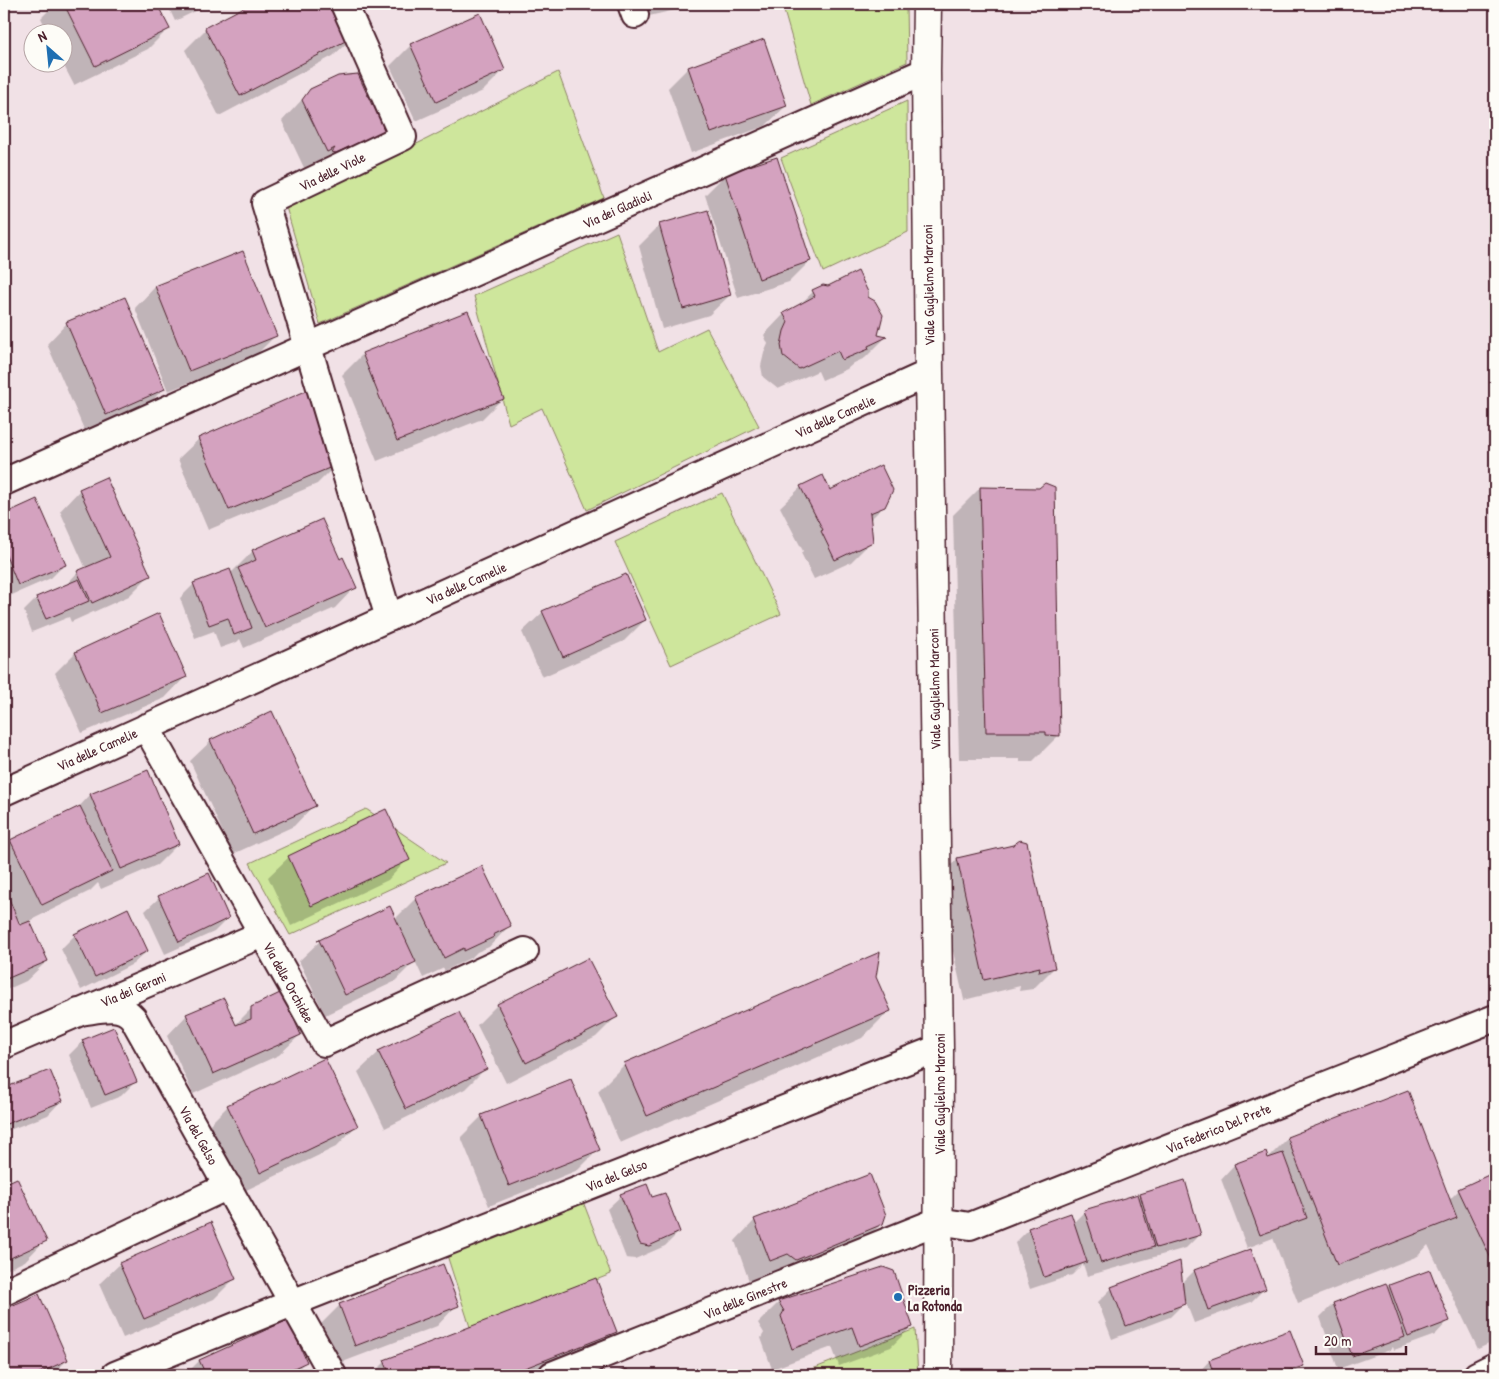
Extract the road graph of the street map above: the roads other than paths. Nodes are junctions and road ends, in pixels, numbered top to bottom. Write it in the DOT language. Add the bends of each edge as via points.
graph roads {
  1 [pos="344,4"];
  2 [pos="927,4"];
  3 [pos="926,70"];
  4 [pos="308,347"];
  5 [pos="929,373"];
  6 [pos="4,482"];
  7 [pos="389,618"];
  8 [pos="146,727"];
  9 [pos="4,792"];
  10 [pos="262,934"];
  11 [pos="525,951"];
  12 [pos="79,1012"];
  13 [pos="1495,1018"];
  14 [pos="4,1045"];
  15 [pos="939,1048"];
  16 [pos="228,1186"];
  17 [pos="938,1221"];
  18 [pos="4,1292"];
  19 [pos="292,1303"];
  20 [pos="1495,1366"];
  21 [pos="115,1375"];
  22 [pos="333,1375"];
  23 [pos="552,1375"];
  24 [pos="938,1375"];
  25 [pos="1477,1375"];
  1 -- 4 [label="street, Via delle Viole" via="403,137 265,203"];
  2 -- 3 [label="street, Viale Guglielmo Marconi"];
  3 -- 4 [label="street, Via dei Gladioli"];
  3 -- 5 [label="street, Viale Guglielmo Marconi"];
  4 -- 6 [label="street, Via dei Gladioli"];
  4 -- 7 [label="street"];
  5 -- 7 [label="street, Via delle Camelie"];
  5 -- 15 [label="street, Viale Guglielmo Marconi"];
  7 -- 8 [label="street, Via delle Camelie"];
  8 -- 9 [label="street, Via delle Camelie"];
  8 -- 10 [label="street, Via delle Orchidee"];
  10 -- 11 [label="street, Via delle Orchidee" via="324,1043"];
  10 -- 12 [label="street, Via dei Gerani"];
  12 -- 14 [label="street, Via dei Gerani"];
  12 -- 16 [label="street, Via del Gelso" via="114,1008 127,1010 134,1018"];
  13 -- 17 [label="street, Via Federico Del Prete" via="970,1226"];
  15 -- 17 [label="street, Viale Guglielmo Marconi"];
  15 -- 19 [label="street, Via del Gelso"];
  16 -- 18 [label="street"];
  16 -- 19 [label="street, Via del Gelso"];
  17 -- 23 [label="street, Via delle Ginestre"];
  17 -- 24 [label="street, Viale Guglielmo Marconi"];
  19 -- 21 [label="street, Via del Gelso"];
  19 -- 22 [label="street, Via del Gelso"];
  20 -- 25 [label="street"];
}
